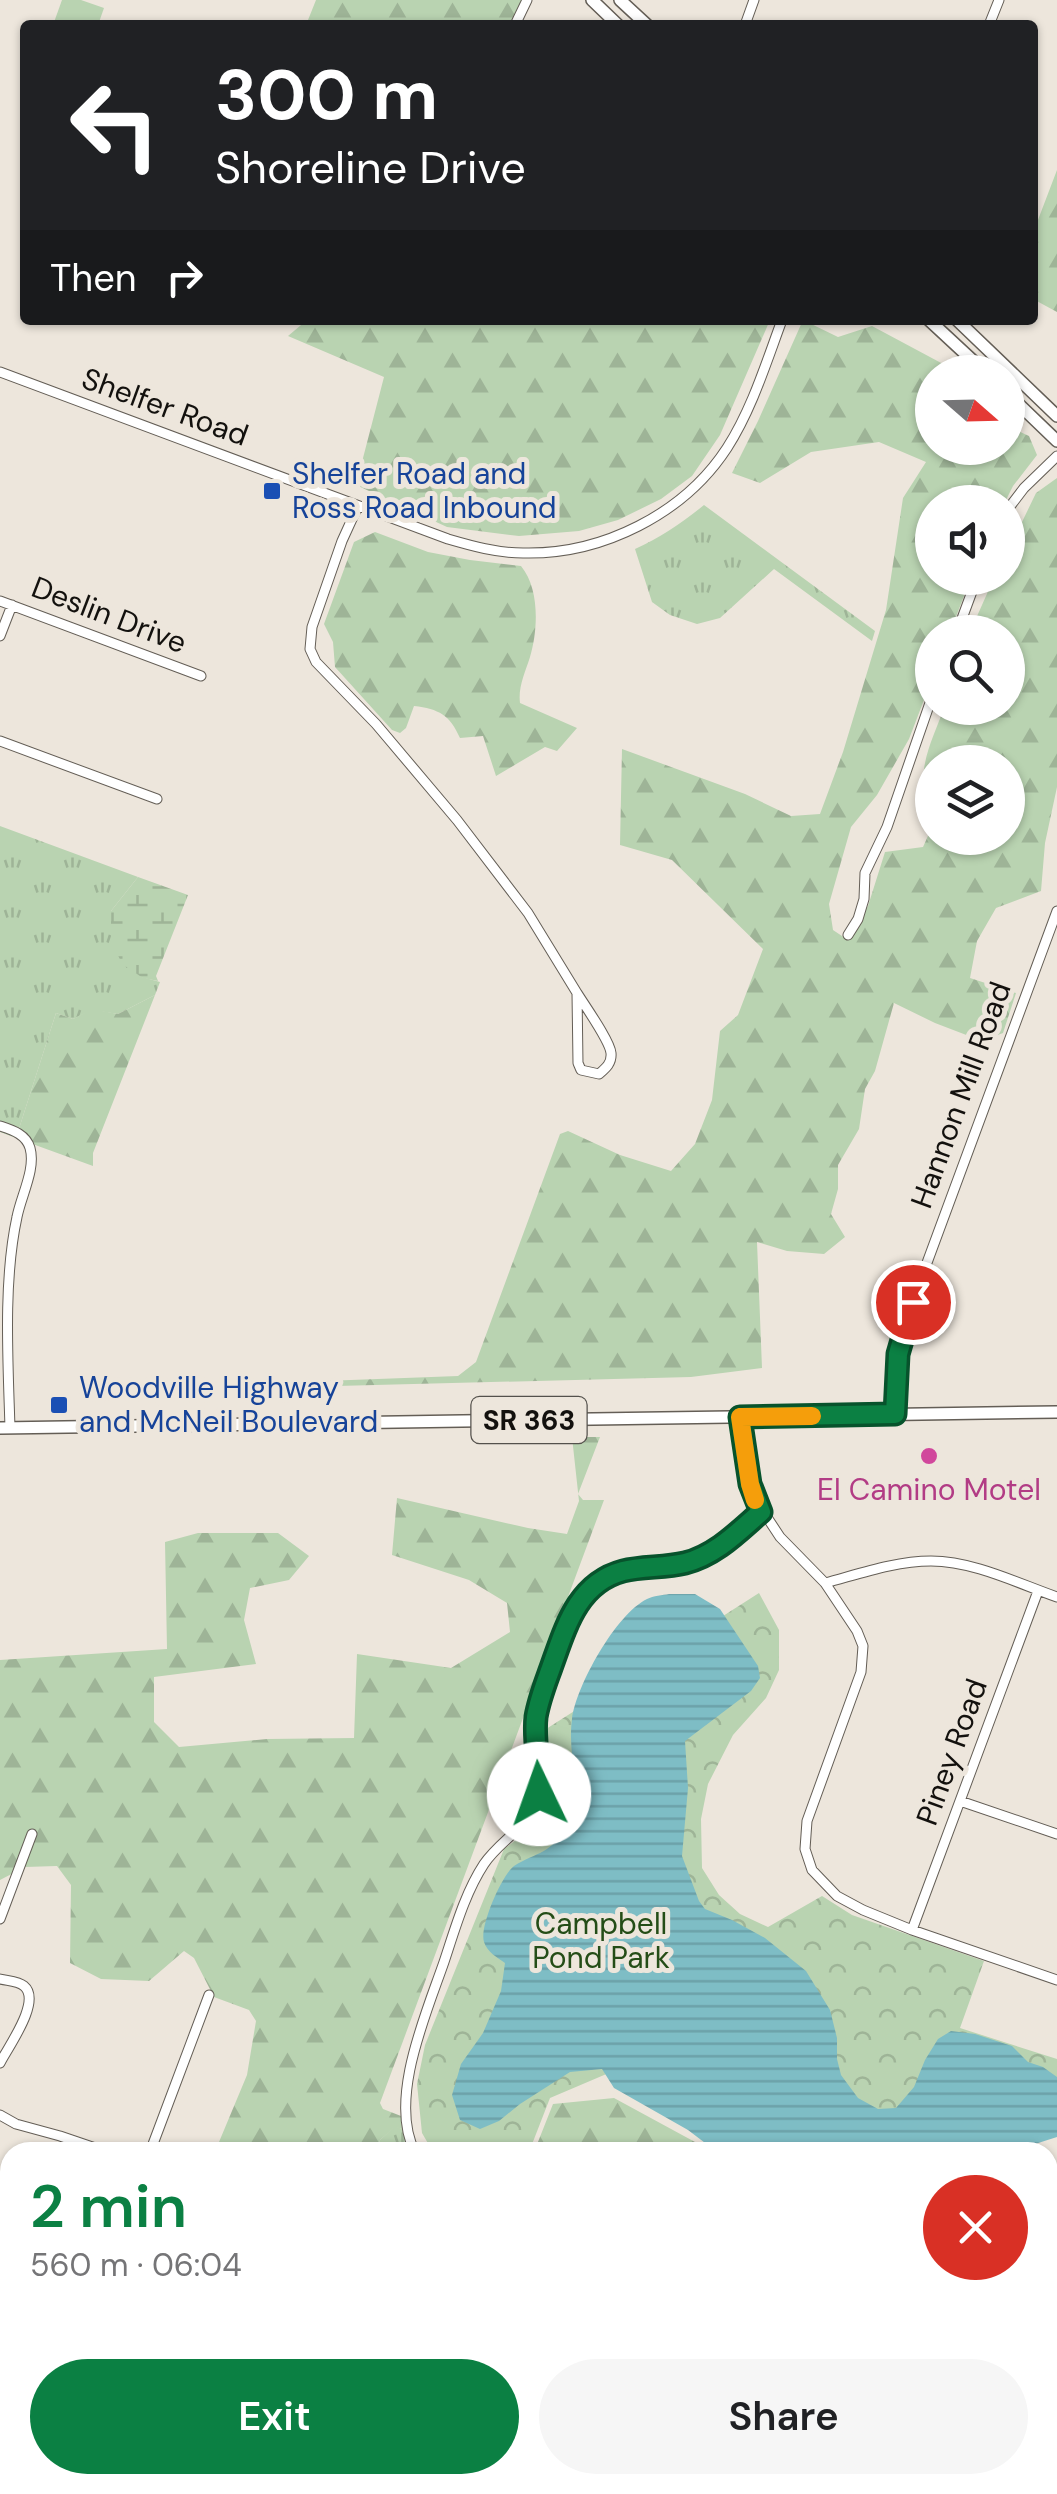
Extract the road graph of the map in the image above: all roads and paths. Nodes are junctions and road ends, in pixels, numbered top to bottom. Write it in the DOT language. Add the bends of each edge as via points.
graph roads {
  1 [pos="592,0"];
  2 [pos="620,0"];
  3 [pos="613,20"];
  4 [pos="641,20"];
  5 [pos="780,325"];
  6 [pos="934,325"];
  7 [pos="962,325"];
  8 [pos="966,355"];
  9 [pos="0,372"];
  10 [pos="1025,410"];
  11 [pos="1057,416"];
  12 [pos="1057,441"];
  13 [pos="1057,456"];
  14 [pos="1025,487"];
  15 [pos="358,506"];
  16 [pos="0,600"];
  17 [pos="12,605"];
  18 [pos="0,636"];
  19 [pos="201,676"];
  20 [pos="923,725"];
  21 [pos="0,742"];
  22 [pos="157,799"];
  23 [pos="1057,911"];
  24 [pos="848,935"];
  25 [pos="577,993"];
  26 [pos="0,1126"];
  27 [pos="1057,1412"];
  28 [pos="895,1414"];
  29 [pos="740,1417"];
  30 [pos="5,1428"];
  31 [pos="761,1512"];
  32 [pos="824,1583"];
  33 [pos="1038,1591"];
  34 [pos="1057,1597"];
  35 [pos="960,1801"];
  36 [pos="32,1834"];
  37 [pos="1057,1834"];
  38 [pos="4,1894"];
  39 [pos="0,1919"];
  40 [pos="912,1930"];
  41 [pos="0,1979"];
  42 [pos="1057,1980"];
  43 [pos="209,1996"];
  44 [pos="0,2063"];
  45 [pos="0,2115"];
  46 [pos="65,2142"];
  47 [pos="154,2142"];
  48 [pos="410,2142"];
  1 -- 3 [label="main road"];
  2 -- 4 [label="main road"];
  5 -- 15 [label="street, Shelfer Road" via="753,398 722,455 674,503 620,535 568,550 520,554 448,539"];
  6 -- 8 [label="main road"];
  7 -- 11 [label="main road"];
  9 -- 15 [label="street, Shelfer Road"];
  10 -- 12 [label="main road"];
  13 -- 14 [label="street"];
  15 -- 25 [label="street" via="321,600 310,649 457,820"];
  16 -- 17 [label="street, Deslin Drive"];
  17 -- 18 [label="street"];
  17 -- 19 [label="street, Deslin Drive"];
  20 -- 24 [label="street" via="864,873 864,899"];
  21 -- 22 [label="street"];
  23 -- 28 [label="street, Hannon Mill Road" via="904,1325"];
  25 -- 25 [label="street" via="612,1056 599,1074 578,1063"];
  26 -- 30 [label="street" via="25,1138 31,1153 11,1252"];
  27 -- 28 [label="main road, SR 363"];
  28 -- 29 [label="main road, SR 363"];
  29 -- 30 [label="main road, SR 363"];
  29 -- 31 [label="street"];
  31 -- 32 [label="street"];
  31 -- 48 [label="street" via="701,1558 603,1578 574,1610 539,1700 534,1808 475,1879 420,2034 406,2111"];
  32 -- 33 [label="street" via="935,1561"];
  32 -- 40 [label="street" via="857,1631 864,1655 812,1804 804,1836 808,1860 836,1896"];
  33 -- 34 [label="street"];
  33 -- 35 [label="street, Piney Road"];
  35 -- 37 [label="street"];
  35 -- 40 [label="street, Piney Road"];
  36 -- 38 [label="street"];
  38 -- 39 [label="street"];
  40 -- 42 [label="street"];
  41 -- 44 [label="street" via="21,1984 31,1998"];
  43 -- 47 [label="street"];
  45 -- 46 [label="street"];
}
